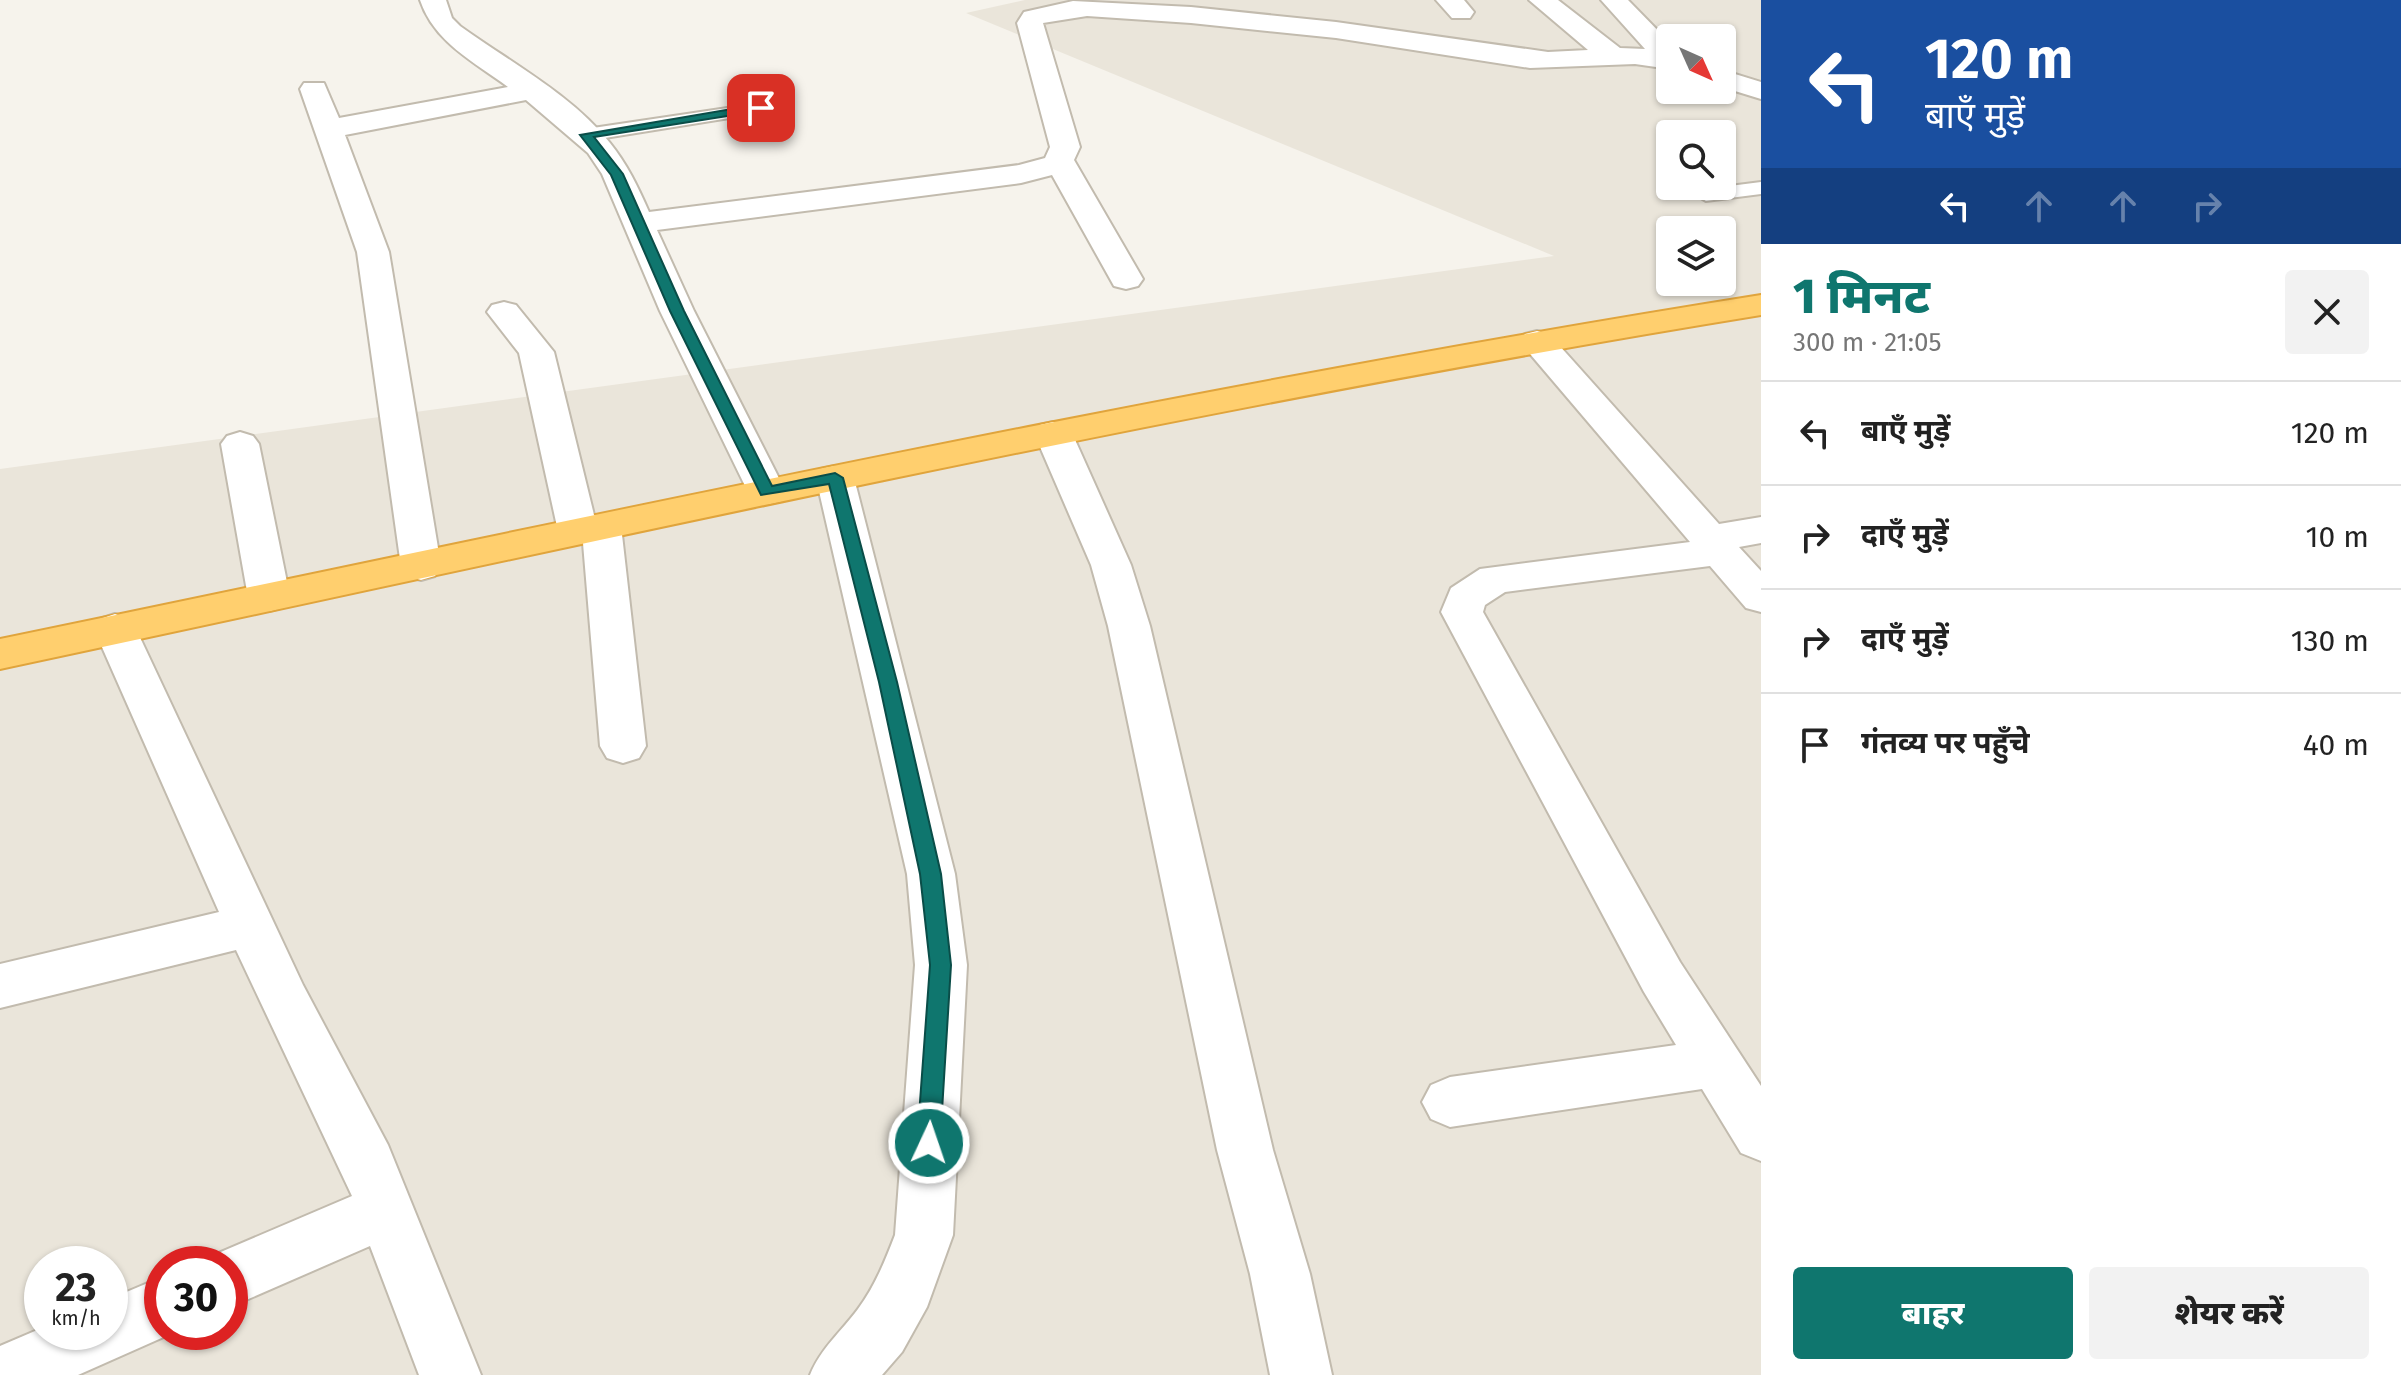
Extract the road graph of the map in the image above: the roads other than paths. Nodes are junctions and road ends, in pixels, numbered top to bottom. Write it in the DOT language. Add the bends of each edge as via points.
graph roads {
  1 [pos="433,0"];
  2 [pos="1162,0"];
  3 [pos="1542,0"];
  4 [pos="1614,0"];
  5 [pos="1127,11"];
  6 [pos="1656,45"];
  7 [pos="1614,57"];
  8 [pos="1656,58"];
  9 [pos="1736,83"];
  10 [pos="314,89"];
  11 [pos="531,91"];
  12 [pos="1761,91"];
  13 [pos="761,108"];
  14 [pos="328,129"];
  15 [pos="586,135"];
  16 [pos="1060,161"];
  17 [pos="1761,188"];
  18 [pos="1736,191"];
  19 [pos="639,223"];
  20 [pos="1126,279"];
  21 [pos="1761,305"];
  22 [pos="504,312"];
  23 [pos="1537,341"];
  24 [pos="1053,433"];
  25 [pos="240,444"];
  26 [pos="835,478"];
  27 [pos="767,492"];
  28 [pos="590,529"];
  29 [pos="1761,530"];
  30 [pos="1716,545"];
  31 [pos="421,566"];
  32 [pos="269,597"];
  33 [pos="1761,598"];
  34 [pos="115,629"];
  35 [pos="0,654"];
  36 [pos="623,746"];
  37 [pos="249,926"];
  38 [pos="0,986"];
  39 [pos="1716,1063"];
  40 [pos="1450,1102"];
  41 [pos="1761,1135"];
  42 [pos="386,1210"];
  43 [pos="248,1270"];
  44 [pos="64,1350"];
  45 [pos="6,1375"];
  46 [pos="450,1375"];
  47 [pos="841,1375"];
  48 [pos="1301,1375"];
  1 -- 11 [label="street" via="440,20 460,40"];
  2 -- 5 [label="street"];
  3 -- 7 [label="street"];
  4 -- 6 [label="street"];
  5 -- 7 [label="street" via="1316,27 1530,60"];
  5 -- 16 [label="street" via="1058,10 1030,23 1065,147"];
  7 -- 8 [label="street"];
  9 -- 12 [label="street"];
  10 -- 14 [label="street"];
  11 -- 14 [label="street"];
  11 -- 15 [label="street"];
  13 -- 15 [label="lane"];
  14 -- 31 [label="street" via="373,252"];
  15 -- 19 [label="street" via="617,174"];
  16 -- 19 [label="street" via="1021,174"];
  16 -- 20 [label="street"];
  17 -- 18 [label="lane"];
  19 -- 27 [label="street"];
  21 -- 23 [label="highway"];
  22 -- 28 [label="street" via="536,352"];
  23 -- 24 [label="highway"];
  23 -- 30 [label="street"];
  24 -- 26 [label="highway"];
  24 -- 48 [label="street" via="1111,565 1129,626 1245,1150 1280,1274"];
  25 -- 32 [label="street"];
  26 -- 27 [label="highway"];
  26 -- 47 [label="street" via="921,828 941,965 924,1235 906,1286 880,1330"];
  27 -- 28 [label="highway"];
  28 -- 31 [label="highway"];
  28 -- 36 [label="street"];
  29 -- 30 [label="street"];
  30 -- 33 [label="street"];
  30 -- 39 [label="street" via="1495,579 1466,598 1462,612 1662,977"];
  31 -- 32 [label="highway"];
  32 -- 34 [label="highway"];
  34 -- 35 [label="highway"];
  34 -- 37 [label="street"];
  37 -- 38 [label="street"];
  37 -- 42 [label="street"];
  39 -- 40 [label="street"];
  39 -- 41 [label="street"];
  42 -- 43 [label="street"];
  42 -- 46 [label="street"];
  44 -- 45 [label="street"];
}
